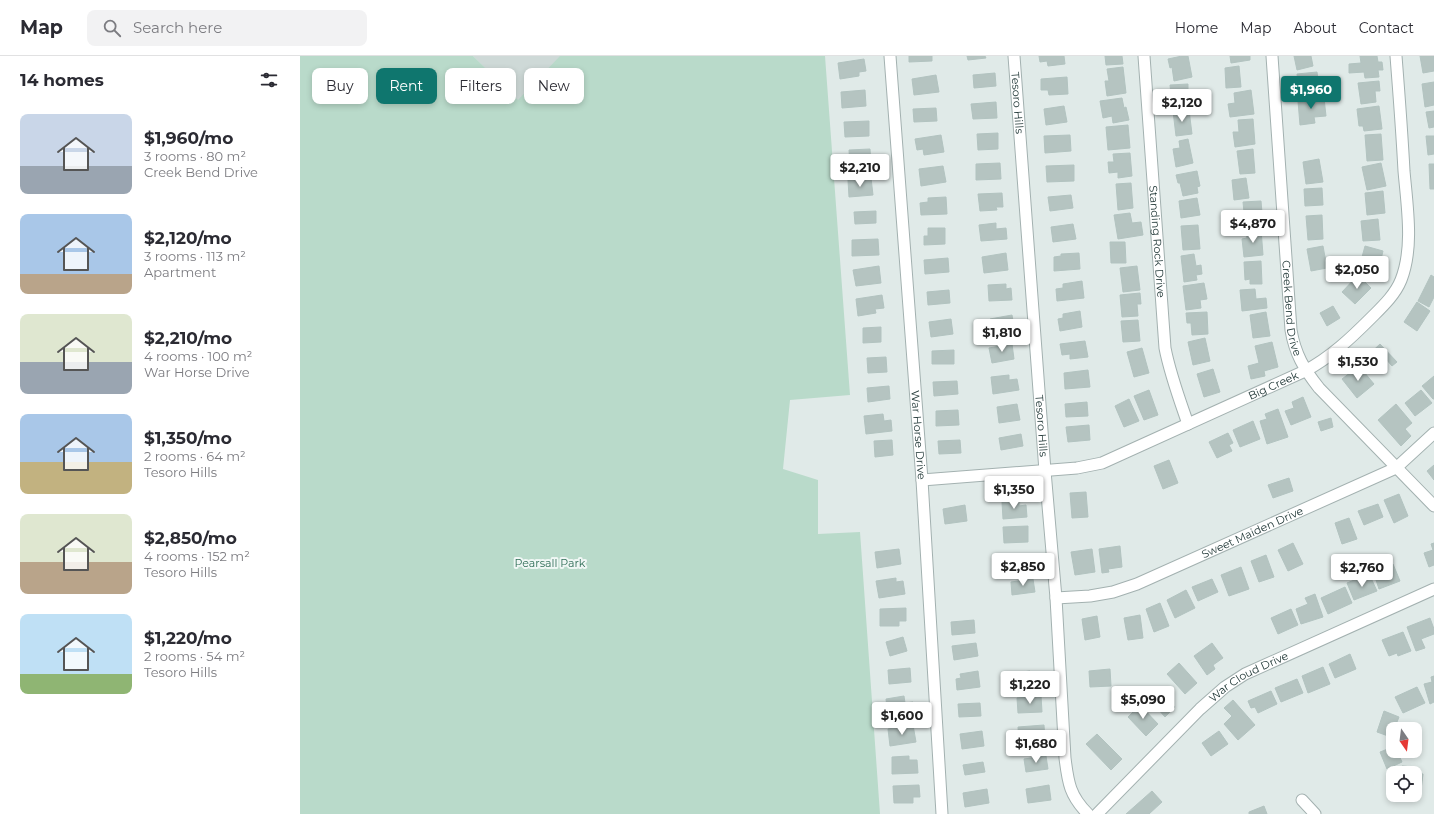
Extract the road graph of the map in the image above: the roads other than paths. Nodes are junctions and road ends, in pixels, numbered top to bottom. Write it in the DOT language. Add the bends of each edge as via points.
graph roads {
  1 [pos="890,56"];
  2 [pos="1014,56"];
  3 [pos="1144,56"];
  4 [pos="1272,56"];
  5 [pos="1396,56"];
  6 [pos="1305,371"];
  7 [pos="1188,424"];
  8 [pos="1434,433"];
  9 [pos="1396,468"];
  10 [pos="1045,471"];
  11 [pos="922,480"];
  12 [pos="1434,506"];
  13 [pos="1434,589"];
  14 [pos="1056,598"];
  15 [pos="1302,800"];
  16 [pos="942,814"];
  17 [pos="1088,814"];
  18 [pos="1097,814"];
  19 [pos="1315,814"];
  1 -- 11 [label="street, War Horse Drive"];
  2 -- 10 [label="street, Tesoro Hills"];
  3 -- 7 [label="street, Standing Rock Drive" via="1165,348 1168,367"];
  4 -- 6 [label="street, Creek Bend Drive" via="1291,330 1296,352"];
  5 -- 6 [label="street, Big Creek" via="1408,227 1407,251 1401,279 1384,305 1349,340 1322,362"];
  6 -- 7 [label="street, Big Creek"];
  6 -- 9 [label="street, Creek Bend Drive"];
  7 -- 10 [label="street, Big Creek" via="1102,463"];
  8 -- 9 [label="street, Sweet Maiden Drive"];
  9 -- 12 [label="street, Creek Bend Drive"];
  9 -- 14 [label="street, Sweet Maiden Drive" via="1137,584 1090,596"];
  10 -- 11 [label="street, Big Creek"];
  10 -- 14 [label="street, Tesoro Hills"];
  11 -- 16 [label="street, War Horse Drive"];
  13 -- 18 [label="street, War Cloud Drive" via="1245,674 1224,687"];
  14 -- 17 [label="street, Tesoro Hills" via="1067,780 1072,795"];
  15 -- 19 [label="street"];
}
